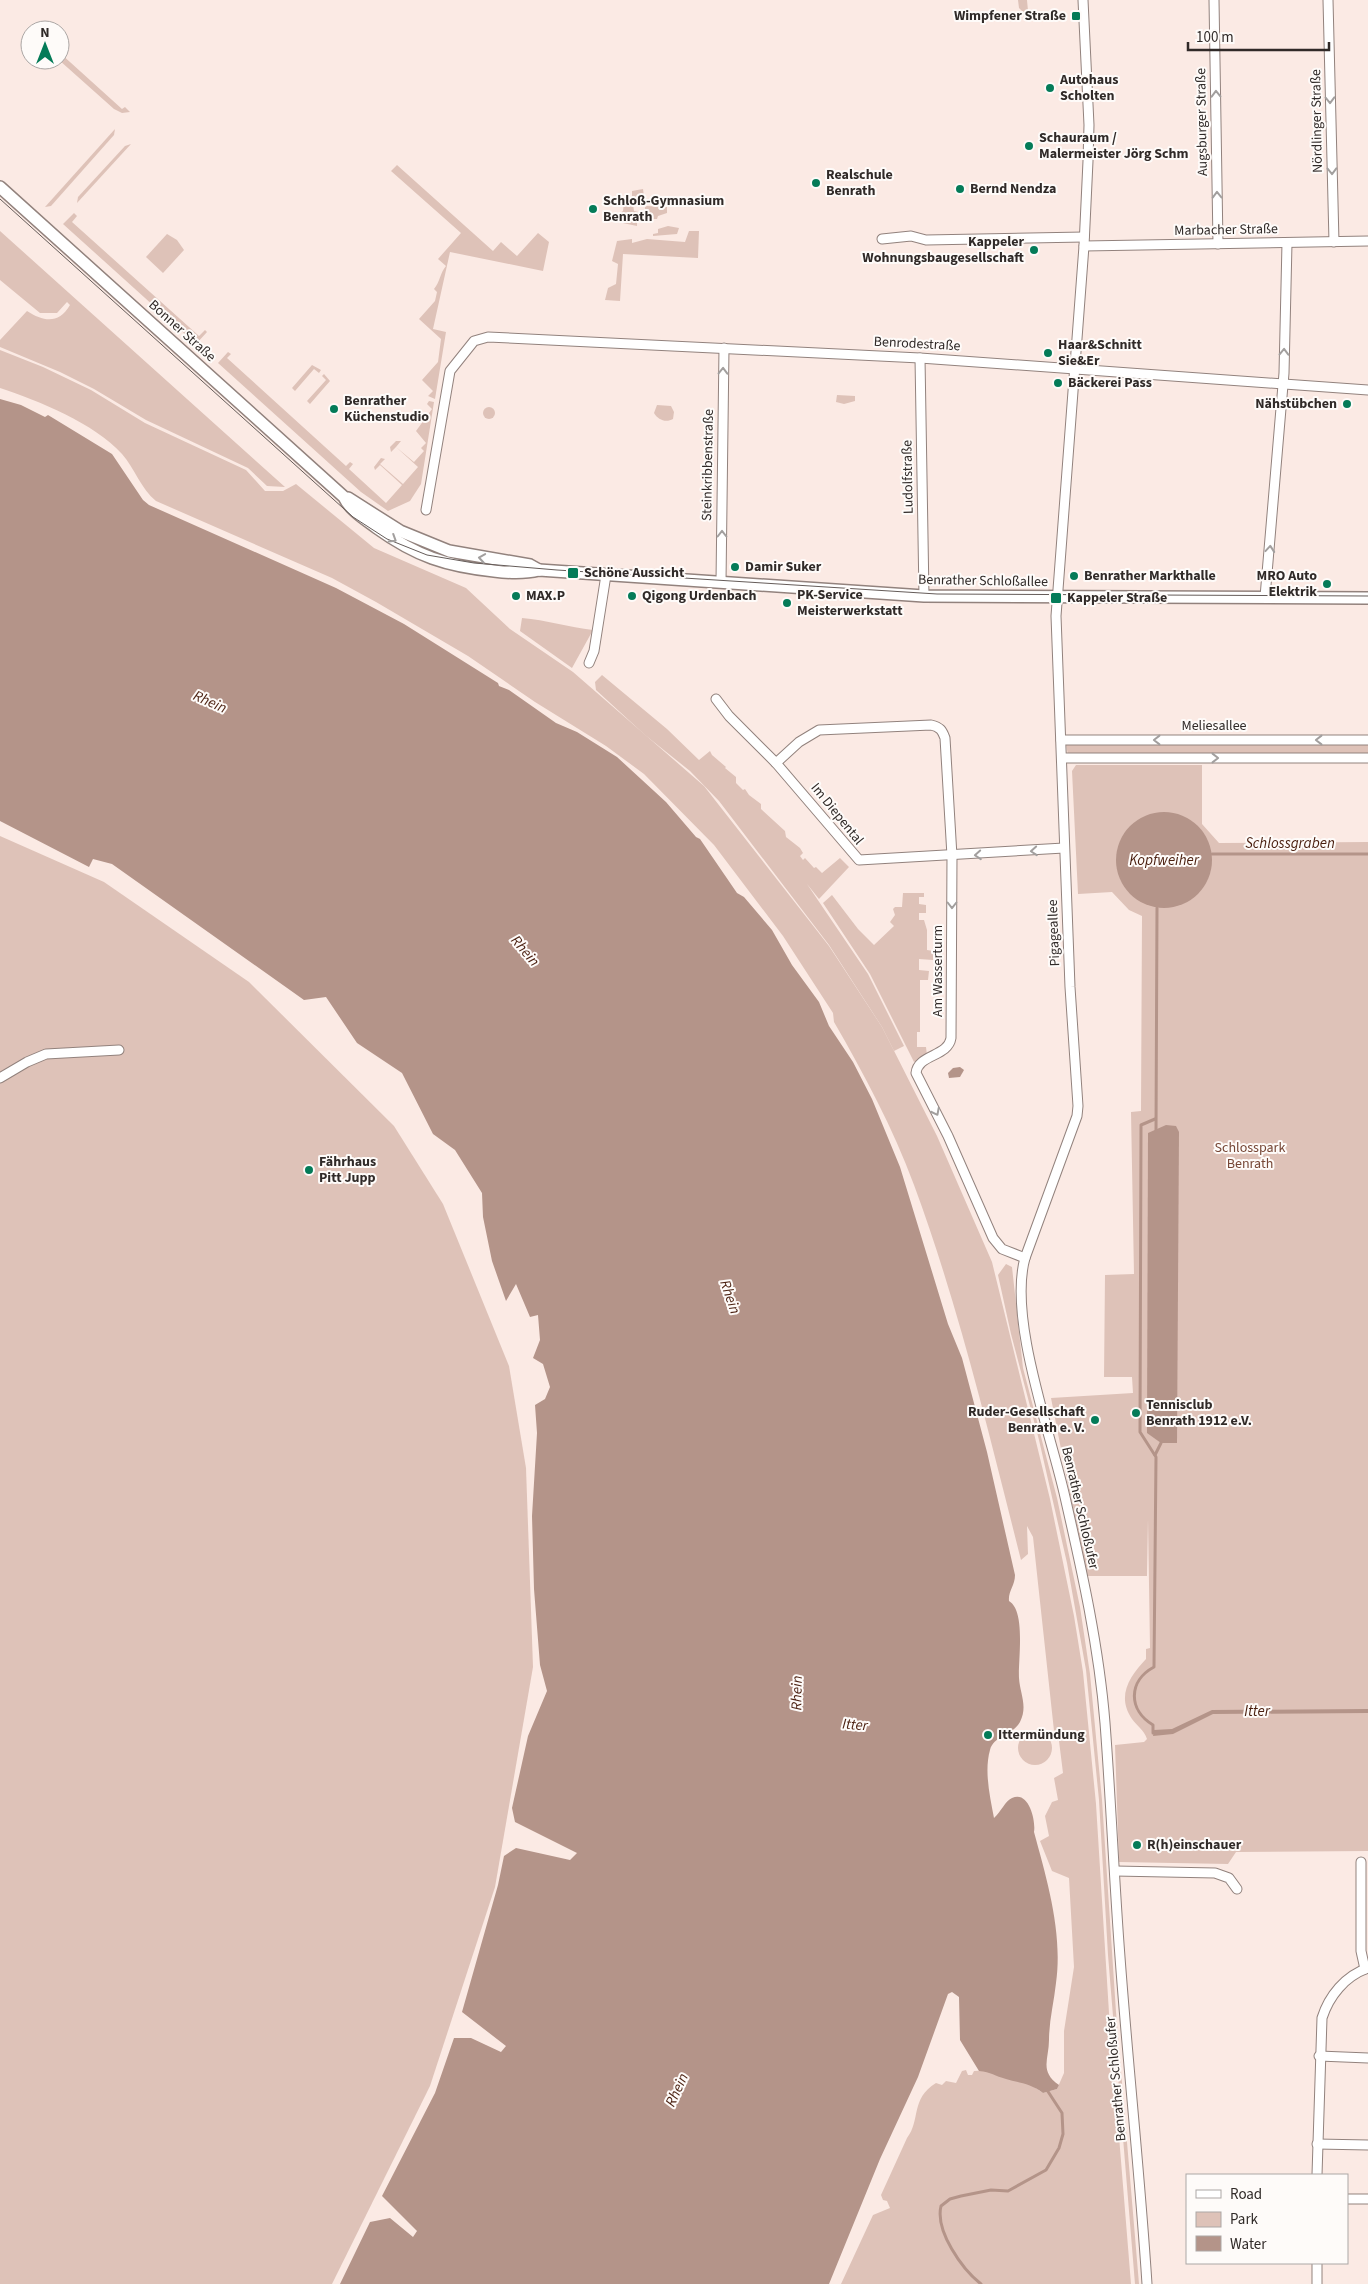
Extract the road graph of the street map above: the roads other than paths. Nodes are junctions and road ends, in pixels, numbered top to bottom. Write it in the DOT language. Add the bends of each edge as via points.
graph roads {
  1 [pos="1083,0"];
  2 [pos="1214,0"];
  3 [pos="1328,0"];
  4 [pos="0,187"];
  5 [pos="882,239"];
  6 [pos="1084,241"];
  7 [pos="1368,241"];
  8 [pos="1334,242"];
  9 [pos="1287,243"];
  10 [pos="1218,244"];
  11 [pos="724,348"];
  12 [pos="920,358"];
  13 [pos="1073,368"];
  14 [pos="1283,384"];
  15 [pos="1368,390"];
  16 [pos="344,497"];
  17 [pos="426,510"];
  18 [pos="426,543"];
  19 [pos="422,556"];
  20 [pos="539,570"];
  21 [pos="606,575"];
  22 [pos="720,582"];
  23 [pos="924,596"];
  24 [pos="1056,597"];
  25 [pos="1265,597"];
  26 [pos="1368,598"];
  27 [pos="589,663"];
  28 [pos="716,699"];
  29 [pos="1061,740"];
  30 [pos="1368,740"];
  31 [pos="1062,758"];
  32 [pos="1368,758"];
  33 [pos="776,763"];
  34 [pos="1064,848"];
  35 [pos="952,856"];
  36 [pos="119,1050"];
  37 [pos="0,1078"];
  38 [pos="1025,1258"];
  39 [pos="1361,1862"];
  40 [pos="1115,1871"];
  41 [pos="1237,1889"];
  42 [pos="1365,1918"];
  43 [pos="1367,1969"];
  44 [pos="1319,2056"];
  45 [pos="1368,2058"];
  46 [pos="1317,2144"];
  47 [pos="1368,2145"];
  48 [pos="1317,2174"];
  49 [pos="1348,2199"];
  50 [pos="1368,2199"];
  51 [pos="1317,2264"];
  52 [pos="1147,2284"];
  53 [pos="1317,2284"];
  1 -- 6 [label="street" via="1089,125"];
  10 -- 2 [label="street, Augsburger Straße, one-way"];
  3 -- 8 [label="street, Nördlinger Straße, one-way"];
  4 -- 16 [label="main road, Bonner Straße"];
  5 -- 6 [label="street, Marbacher Straße" via="911,236 926,240"];
  6 -- 10 [label="street, Marbacher Straße"];
  6 -- 13 [label="street"];
  7 -- 8 [label="street, Marbacher Straße"];
  8 -- 9 [label="street, Marbacher Straße"];
  9 -- 10 [label="street, Marbacher Straße"];
  14 -- 9 [label="street, one-way"];
  11 -- 12 [label="street, Benrodestraße"];
  11 -- 17 [label="street, Benrodestraße" via="488,337 474,341 450,371"];
  22 -- 11 [label="street, Steinkribbenstraße, one-way"];
  12 -- 13 [label="street, Benrodestraße"];
  12 -- 23 [label="street, Ludolfstraße"];
  13 -- 14 [label="street, Benrodestraße"];
  13 -- 24 [label="street"];
  14 -- 15 [label="street, Benrodestraße"];
  25 -- 14 [label="street, one-way"];
  16 -- 18 [label="main road, Bonner Straße"];
  16 -- 19 [label="main road, Bonner Straße, one-way" via="348,505 369,523"];
  20 -- 18 [label="main road, Benrather Schloßallee, one-way"];
  19 -- 20 [label="main road, Benrather Schloßallee" via="464,568 525,574"];
  20 -- 21 [label="main road, Benrather Schloßallee"];
  21 -- 22 [label="main road, Benrather Schloßallee"];
  21 -- 27 [label="street" via="594,651"];
  22 -- 23 [label="main road, Benrather Schloßallee"];
  23 -- 24 [label="main road, Benrather Schloßallee"];
  24 -- 25 [label="main road, Benrather Schloßallee"];
  24 -- 29 [label="street, Pigageallee"];
  25 -- 26 [label="main road, Benrather Schloßallee"];
  28 -- 33 [label="street, Im Diepental"];
  30 -- 29 [label="street, Meliesallee, one-way"];
  29 -- 31 [label="street, Pigageallee"];
  31 -- 32 [label="street, one-way"];
  31 -- 34 [label="street, Pigageallee"];
  33 -- 35 [label="street, Im Diepental" via="859,860"];
  33 -- 35 [label="street" via="799,742 820,730 939,727 945,738"];
  34 -- 35 [label="street, Im Diepental, one-way"];
  34 -- 38 [label="street, Pigageallee" via="1078,1106"];
  35 -- 38 [label="street, Am Wasserturm, one-way" via="950,1044 916,1068 993,1238 1002,1249"];
  36 -- 37 [label="street" via="46,1054"];
  38 -- 40 [label="street, Benrather Schloßufer" via="1020,1292 1026,1333 1065,1497 1098,1669 1105,1722"];
  39 -- 42 [label="street"];
  40 -- 41 [label="street" via="1215,1873 1229,1878"];
  40 -- 52 [label="street, Benrather Schloßufer"];
  42 -- 43 [label="street" via="1362,1951"];
  43 -- 44 [label="street" via="1340,1986 1326,2005"];
  44 -- 45 [label="street"];
  44 -- 46 [label="street"];
  46 -- 47 [label="street"];
  46 -- 48 [label="street"];
  49 -- 50 [label="street"];
  51 -- 53 [label="street"];
}
